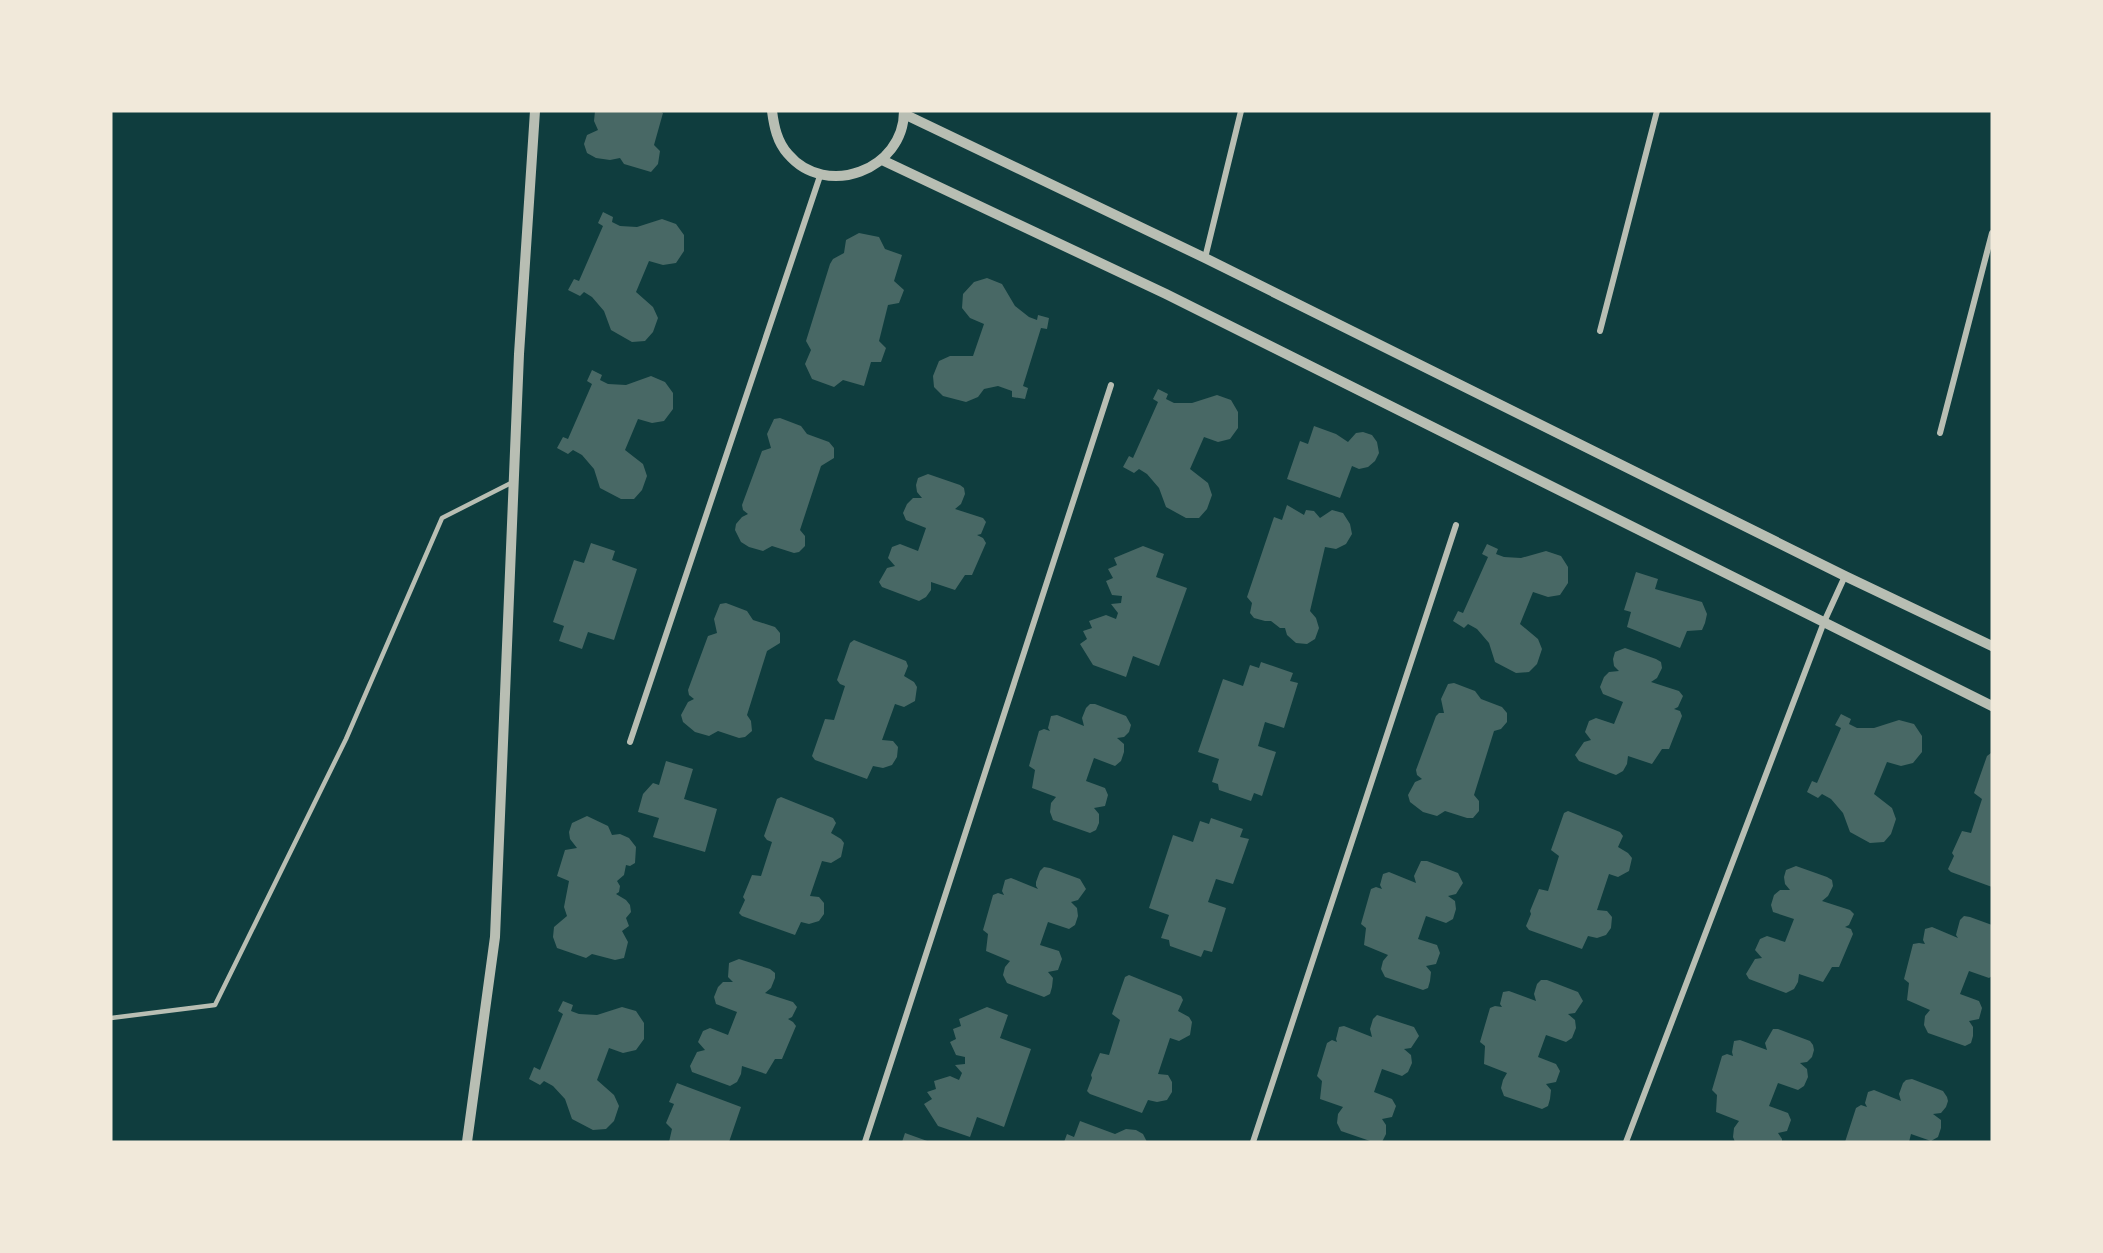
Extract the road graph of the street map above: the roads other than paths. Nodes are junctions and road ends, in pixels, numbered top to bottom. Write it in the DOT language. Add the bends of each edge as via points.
graph roads {
  1 [pos="535,111"];
  2 [pos="772,111"];
  3 [pos="1241,111"];
  4 [pos="1657,111"];
  5 [pos="904,113"];
  6 [pos="882,160"];
  7 [pos="821,173"];
  8 [pos="1992,233"];
  9 [pos="1205,258"];
  10 [pos="1600,331"];
  11 [pos="1111,386"];
  12 [pos="1940,433"];
  13 [pos="513,482"];
  14 [pos="1456,525"];
  15 [pos="1845,576"];
  16 [pos="1824,622"];
  17 [pos="1992,646"];
  18 [pos="1992,706"];
  19 [pos="630,742"];
  20 [pos="111,1018"];
  21 [pos="467,1142"];
  22 [pos="865,1142"];
  23 [pos="1254,1142"];
  24 [pos="1626,1142"];
  1 -- 13 [label="street"];
  2 -- 7 [label="street" via="775,132 788,154 809,170"];
  3 -- 9 [label="street"];
  4 -- 10 [label="street"];
  5 -- 6 [label="street" via="898,140"];
  5 -- 9 [label="street"];
  6 -- 7 [label="street" via="860,173 834,177"];
  6 -- 16 [label="street" via="1479,448"];
  7 -- 19 [label="street"];
  8 -- 12 [label="street"];
  9 -- 15 [label="street"];
  11 -- 22 [label="street"];
  13 -- 20 [label="lane" via="442,518 346,739 215,1005"];
  13 -- 21 [label="street" via="495,938"];
  14 -- 23 [label="street"];
  15 -- 16 [label="street"];
  15 -- 17 [label="street"];
  16 -- 18 [label="street"];
  16 -- 24 [label="street"];
}
